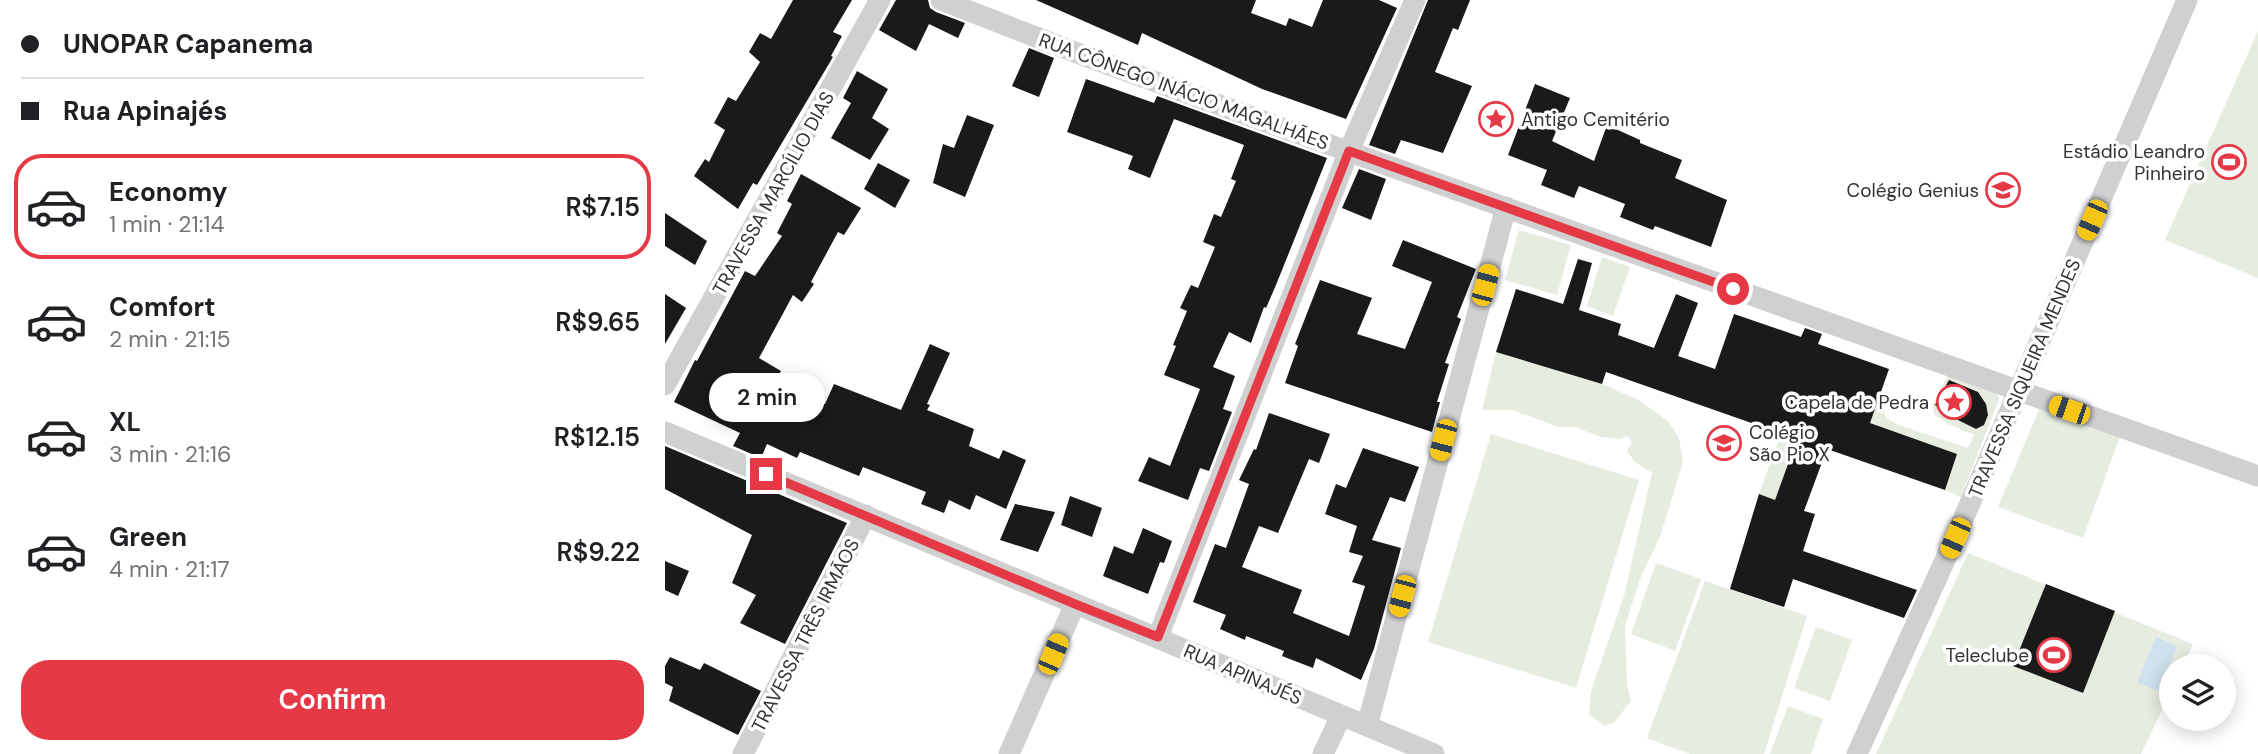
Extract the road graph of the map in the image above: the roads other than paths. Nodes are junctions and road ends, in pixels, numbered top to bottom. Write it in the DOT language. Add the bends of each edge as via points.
graph roads {
  1 [pos="880,0"];
  2 [pos="941,0"];
  3 [pos="2187,0"];
  4 [pos="1408,2"];
  5 [pos="1349,151"];
  6 [pos="1506,207"];
  7 [pos="665,385"];
  8 [pos="2018,392"];
  9 [pos="665,432"];
  10 [pos="2258,476"];
  11 [pos="866,515"];
  12 [pos="1075,604"];
  13 [pos="1158,637"];
  14 [pos="1341,716"];
  15 [pos="1367,726"];
  16 [pos="743,754"];
  17 [pos="1009,754"];
  18 [pos="1323,754"];
  19 [pos="1434,754"];
  20 [pos="1857,754"];
  1 -- 7 [label="street, TRAVESSA MARCÍLIO DIAS"];
  2 -- 5 [label="street, RUA CÔNEGO INÁCIO MAGALHÃES"];
  3 -- 8 [label="street, TRAVESSA SIQUEIRA MENDES"];
  4 -- 5 [label="street"];
  5 -- 6 [label="street, RUA CÔNEGO INÁCIO MAGALHÃES"];
  5 -- 13 [label="street"];
  6 -- 8 [label="street, RUA CÔNEGO INÁCIO MAGALHÃES"];
  6 -- 15 [label="street"];
  8 -- 10 [label="street, RUA CÔNEGO INÁCIO MAGALHÃES"];
  8 -- 20 [label="street, TRAVESSA SIQUEIRA MENDES"];
  9 -- 11 [label="street, RUA APINAJÉS"];
  11 -- 12 [label="street, RUA APINAJÉS"];
  11 -- 16 [label="street, TRAVESSA TRÊS IRMÃOS"];
  12 -- 13 [label="street, RUA APINAJÉS"];
  12 -- 17 [label="street"];
  13 -- 14 [label="street, RUA APINAJÉS"];
  14 -- 15 [label="street, RUA APINAJÉS"];
  14 -- 18 [label="street"];
  15 -- 19 [label="street, RUA APINAJÉS"];
}
